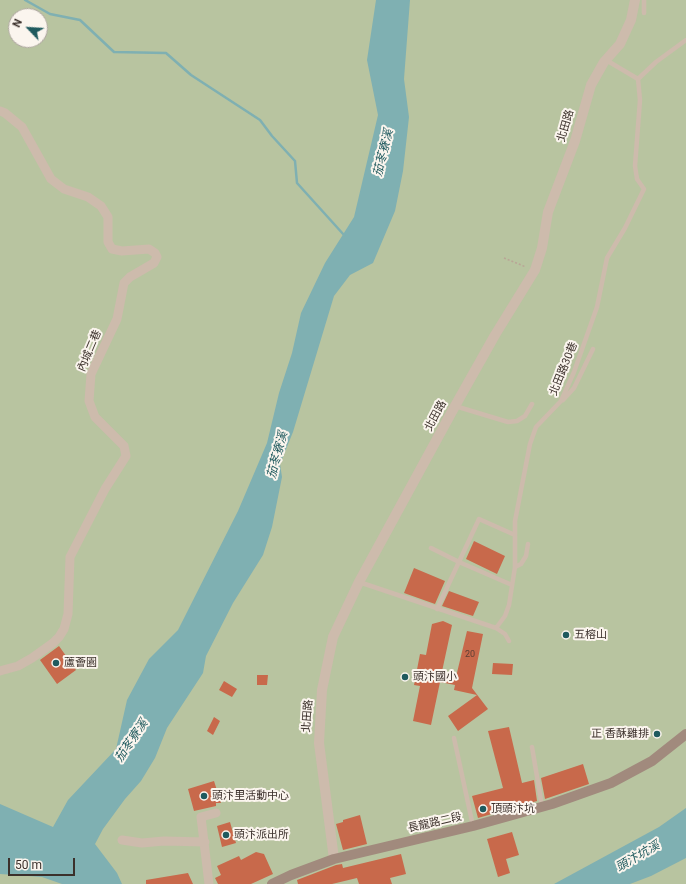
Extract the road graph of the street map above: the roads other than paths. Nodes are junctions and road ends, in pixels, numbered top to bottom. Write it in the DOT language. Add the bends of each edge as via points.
graph roads {
  1 [pos="635,0"];
  2 [pos="644,0"];
  3 [pos="644,13"];
  4 [pos="686,40"];
  5 [pos="606,60"];
  6 [pos="638,79"];
  7 [pos="0,111"];
  8 [pos="594,349"];
  9 [pos="561,401"];
  10 [pos="532,404"];
  11 [pos="455,406"];
  12 [pos="515,535"];
  13 [pos="528,544"];
  14 [pos="432,548"];
  15 [pos="459,562"];
  16 [pos="515,567"];
  17 [pos="359,582"];
  18 [pos="512,585"];
  19 [pos="437,609"];
  20 [pos="496,628"];
  21 [pos="509,641"];
  22 [pos="0,671"];
  23 [pos="686,734"];
  24 [pos="454,738"];
  25 [pos="532,747"];
  26 [pos="542,806"];
  27 [pos="216,813"];
  28 [pos="473,826"];
  29 [pos="122,840"];
  30 [pos="205,842"];
  31 [pos="334,859"];
  32 [pos="210,884"];
  33 [pos="272,884"];
  1 -- 5 [label="street, 北田路" via="631,20 620,44"];
  2 -- 3 [label="lane"];
  4 -- 6 [label="lane"];
  5 -- 6 [label="lane"];
  5 -- 11 [label="street, 北田路" via="590,85 574,141 548,212 542,248 535,270"];
  6 -- 9 [label="lane, 北田路30巷" via="640,100 635,166 637,179 644,189 626,228 606,258 596,307 574,372"];
  7 -- 22 [label="street, 內城二巷" via="22,127 51,179 101,206 108,218 108,242 112,250 149,249 157,257 154,262 124,283 117,319 91,374 89,401 95,417 124,446 126,456 105,489 70,557 68,614 64,629 53,643 32,658 18,666"];
  8 -- 9 [label="lane" via="574,388"];
  9 -- 12 [label="lane, 北田路30巷" via="536,428 530,444 515,521"];
  10 -- 11 [label="lane" via="525,416 517,422 508,422"];
  11 -- 17 [label="street, 北田路"];
  12 -- 15 [label="lane" via="479,519"];
  12 -- 16 [label="lane, 北田路30巷"];
  13 -- 16 [label="lane" via="526,556 521,564"];
  14 -- 15 [label="lane"];
  15 -- 18 [label="lane"];
  15 -- 19 [label="lane"];
  16 -- 18 [label="lane, 北田路30巷"];
  17 -- 19 [label="lane"];
  17 -- 31 [label="street, 北田路" via="333,637 320,711 319,743"];
  18 -- 20 [label="lane, 北田路30巷" via="505,616"];
  19 -- 20 [label="lane"];
  20 -- 21 [label="lane" via="505,634"];
  23 -- 26 [label="main road, 長龍路二段" via="652,761 610,783"];
  24 -- 28 [label="lane"];
  25 -- 26 [label="lane"];
  26 -- 28 [label="main road, 長龍路二段"];
  27 -- 30 [label="street" via="201,817"];
  28 -- 31 [label="main road, 長龍路二段"];
  29 -- 30 [label="street" via="142,843"];
  30 -- 32 [label="street"];
  31 -- 33 [label="main road, 長龍路二段" via="291,874"];
}
